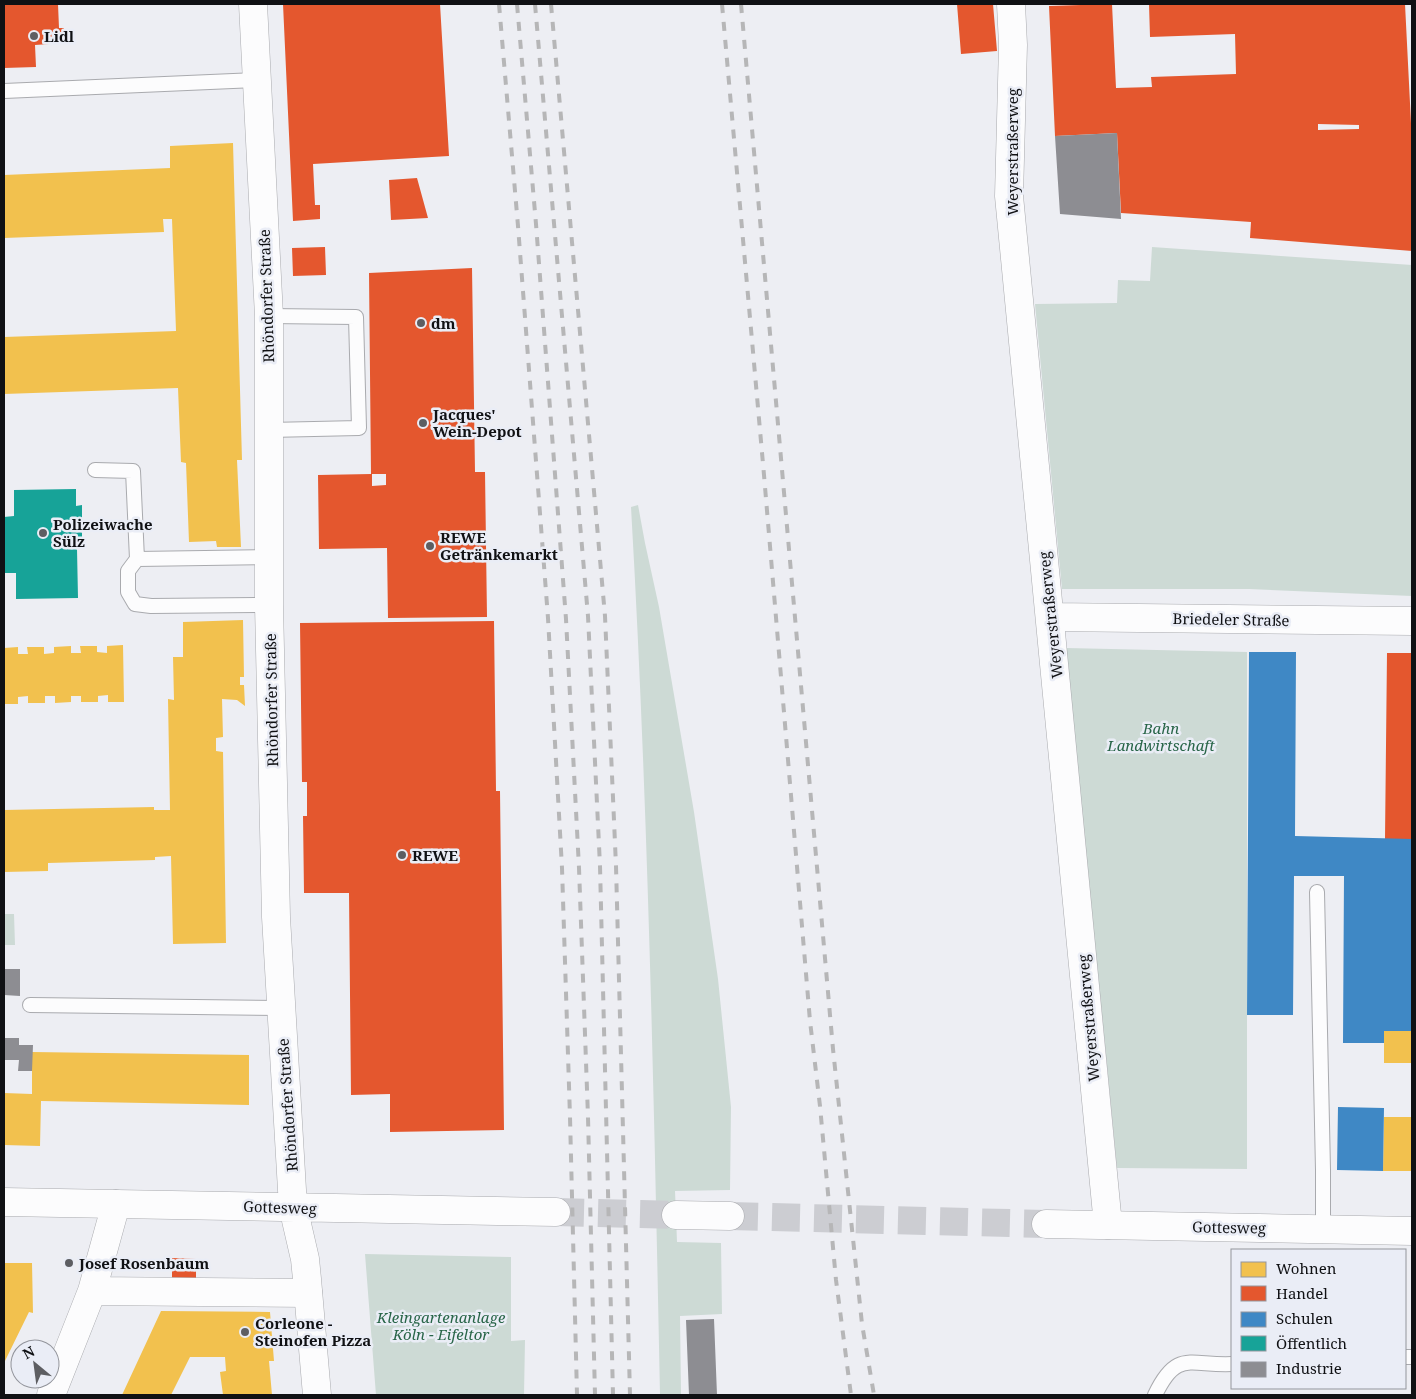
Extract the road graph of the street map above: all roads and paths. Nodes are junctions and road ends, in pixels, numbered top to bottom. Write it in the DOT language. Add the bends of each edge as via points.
graph roads {
  1 [pos="253,4"];
  2 [pos="1011,4"];
  3 [pos="257,80"];
  4 [pos="4,91"];
  5 [pos="269,316"];
  6 [pos="269,430"];
  7 [pos="95,470"];
  8 [pos="268,558"];
  9 [pos="137,559"];
  10 [pos="269,605"];
  11 [pos="1050,617"];
  12 [pos="1412,621"];
  13 [pos="1317,892"];
  14 [pos="30,1005"];
  15 [pos="281,1008"];
  16 [pos="4,1202"];
  17 [pos="116,1204"];
  18 [pos="294,1207"];
  19 [pos="556,1212"];
  20 [pos="676,1215"];
  21 [pos="730,1216"];
  22 [pos="1046,1224"];
  23 [pos="1108,1225"];
  24 [pos="1323,1229"];
  25 [pos="1412,1231"];
  26 [pos="92,1291"];
  27 [pos="308,1293"];
  28 [pos="1231,1364"];
  29 [pos="50,1395"];
  30 [pos="317,1395"];
  31 [pos="1155,1395"];
  1 -- 3 [label="street, Rhöndorfer Straße"];
  2 -- 11 [label="street, Weyerstraßerweg" via="1009,196"];
  3 -- 4 [label="lane"];
  3 -- 5 [label="street, Rhöndorfer Straße"];
  5 -- 6 [label="street, Rhöndorfer Straße"];
  5 -- 6 [label="lane" via="356,317 359,428"];
  6 -- 8 [label="street, Rhöndorfer Straße"];
  7 -- 9 [label="lane" via="133,472"];
  8 -- 9 [label="lane"];
  8 -- 10 [label="street, Rhöndorfer Straße"];
  9 -- 10 [label="lane" via="128,570 128,592 135,604"];
  10 -- 15 [label="street, Rhöndorfer Straße"];
  11 -- 12 [label="street, Briedeler Straße"];
  11 -- 23 [label="street, Weyerstraßerweg"];
  13 -- 24 [label="lane"];
  14 -- 15 [label="lane"];
  15 -- 18 [label="street, Rhöndorfer Straße"];
  16 -- 17 [label="street, Gottesweg"];
  17 -- 18 [label="street, Gottesweg"];
  17 -- 26 [label="street"];
  18 -- 19 [label="street, Gottesweg"];
  18 -- 27 [label="street, Rhöndorfer Straße" via="305,1259"];
  20 -- 21 [label="street"];
  22 -- 23 [label="street, Gottesweg"];
  23 -- 24 [label="street, Gottesweg"];
  24 -- 25 [label="street, Gottesweg"];
  26 -- 27 [label="street"];
  26 -- 29 [label="street"];
  27 -- 30 [label="street, Rhöndorfer Straße"];
  28 -- 31 [label="lane" via="1180,1364 1172,1369"];
}
